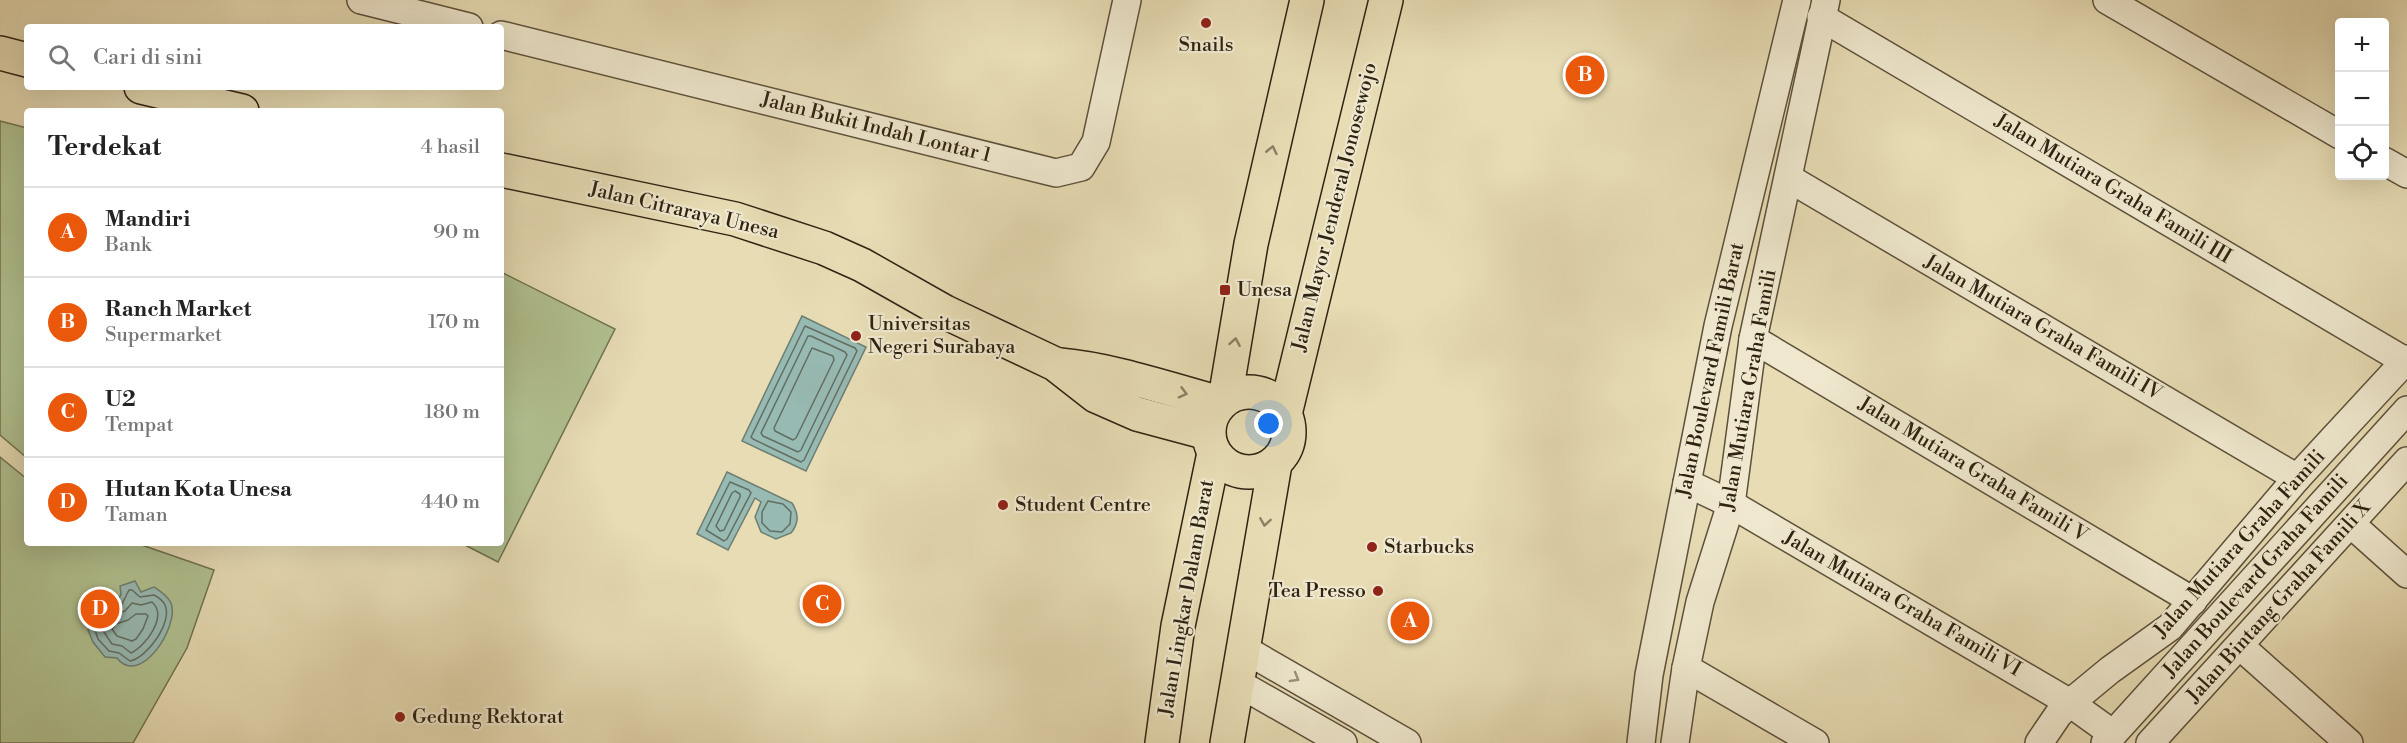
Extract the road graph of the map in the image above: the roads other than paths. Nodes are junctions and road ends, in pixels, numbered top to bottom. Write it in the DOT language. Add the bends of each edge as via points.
graph roads {
  1 [pos="361,0"];
  2 [pos="1127,0"];
  3 [pos="1306,0"];
  4 [pos="1386,0"];
  5 [pos="1797,0"];
  6 [pos="2107,0"];
  7 [pos="1824,8"];
  8 [pos="457,24"];
  9 [pos="504,36"];
  10 [pos="0,53"];
  11 [pos="24,59"];
  12 [pos="154,90"];
  13 [pos="229,108"];
  14 [pos="2335,132"];
  15 [pos="2389,163"];
  16 [pos="504,171"];
  17 [pos="2407,174"];
  18 [pos="1790,179"];
  19 [pos="1753,339"];
  20 [pos="2406,360"];
  21 [pos="2407,410"];
  22 [pos="1285,414"];
  23 [pos="1215,432"];
  24 [pos="2407,461"];
  25 [pos="1273,475"];
  26 [pos="2297,478"];
  27 [pos="1687,483"];
  28 [pos="1731,504"];
  29 [pos="2351,524"];
  30 [pos="2407,574"];
  31 [pos="2193,600"];
  32 [pos="2240,646"];
  33 [pos="1244,649"];
  34 [pos="1686,668"];
  35 [pos="1238,682"];
  36 [pos="2070,703"];
  37 [pos="2109,738"];
  38 [pos="1162,743"];
  39 [pos="1227,743"];
  40 [pos="1343,743"];
  41 [pos="1407,743"];
  42 [pos="1641,743"];
  43 [pos="1675,743"];
  44 [pos="1815,743"];
  45 [pos="2039,743"];
  46 [pos="2150,743"];
  47 [pos="2349,743"];
  1 -- 8 [label="street"];
  2 -- 9 [label="street, Jalan Bukit Indah Lontar 1" via="1096,142 1081,167 1056,173"];
  23 -- 3 [label="main road, one-way" via="1251,244"];
  4 -- 22 [label="main road, Jalan Mayor Jenderal Jonosewojo"];
  5 -- 27 [label="street, Jalan Boulevard Famili Barat" via="1718,326"];
  6 -- 14 [label="street"];
  7 -- 18 [label="street, Jalan Mutiara Graha Famili"];
  7 -- 20 [label="street, Jalan Mutiara Graha Famili III"];
  10 -- 11 [label="main road"];
  12 -- 13 [label="main road"];
  15 -- 17 [label="street"];
  16 -- 23 [label="main road, Jalan Citraraya Unesa" via="735,219 824,248 1055,364 1096,396 1137,414"];
  18 -- 19 [label="street, Jalan Mutiara Graha Famili"];
  18 -- 26 [label="street, Jalan Mutiara Graha Famili IV"];
  19 -- 28 [label="street, Jalan Mutiara Graha Famili"];
  19 -- 31 [label="street, Jalan Mutiara Graha Famili V"];
  20 -- 26 [label="street, Jalan Mutiara Graha Famili"];
  21 -- 37 [label="street, Jalan Boulevard Graha Famili"];
  22 -- 23 [label="main road" via="1270,397 1236,394"];
  22 -- 25 [label="main road" via="1289,424 1287,446"];
  23 -- 25 [label="main road" via="1223,464 1242,472 1263,471"];
  23 -- 38 [label="main road, Jalan Lingkar Dalam Barat" via="1178,626"];
  24 -- 29 [label="street, Jalan Bintang Graha Famili X"];
  25 -- 33 [label="main road, one-way"];
  26 -- 31 [label="street, Jalan Mutiara Graha Famili"];
  27 -- 28 [label="street, Jalan Mutiara Graha Famili VI"];
  27 -- 42 [label="street, Jalan Boulevard Famili Barat" via="1649,675"];
  28 -- 34 [label="street, Jalan Mutiara Graha Famili" via="1700,602"];
  28 -- 36 [label="street, Jalan Mutiara Graha Famili VI"];
  29 -- 30 [label="street"];
  29 -- 32 [label="street, Jalan Bintang Graha Famili X"];
  31 -- 36 [label="street, Jalan Mutiara Graha Famili" via="2170,627"];
  32 -- 46 [label="street, Jalan Bintang Graha Famili X"];
  32 -- 47 [label="street"];
  33 -- 35 [label="main road"];
  33 -- 41 [label="street, one-way"];
  34 -- 43 [label="street, Jalan Mutiara Graha Famili"];
  34 -- 44 [label="street"];
  35 -- 39 [label="main road"];
  35 -- 40 [label="street"];
  36 -- 37 [label="street, Jalan Mutiara Graha Famili VI"];
  36 -- 45 [label="street, Jalan Mutiara Graha Famili"];
}
